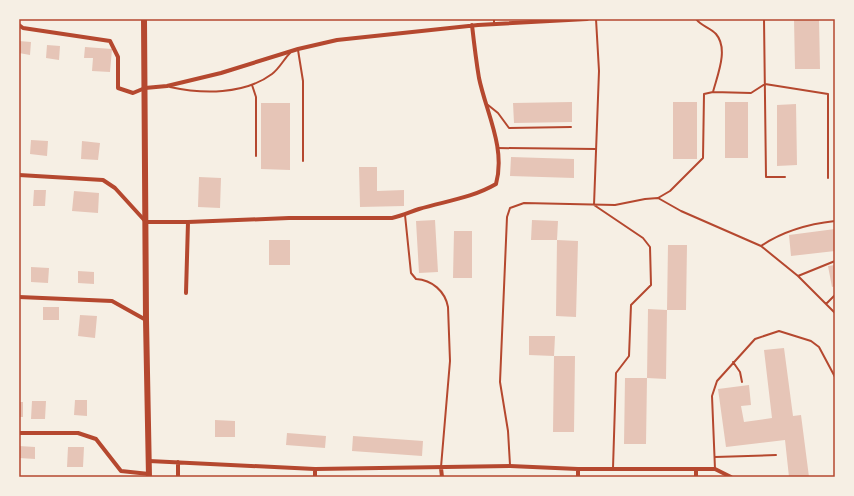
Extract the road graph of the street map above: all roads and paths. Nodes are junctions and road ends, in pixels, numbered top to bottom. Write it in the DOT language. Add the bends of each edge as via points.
graph roads {
  1 [pos="144,19"];
  2 [pos="587,19"];
  3 [pos="596,19"];
  4 [pos="696,19"];
  5 [pos="764,19"];
  6 [pos="494,21"];
  7 [pos="19,25"];
  8 [pos="472,25"];
  9 [pos="298,49"];
  10 [pos="291,51"];
  11 [pos="765,84"];
  12 [pos="252,85"];
  13 [pos="167,86"];
  14 [pos="145,88"];
  15 [pos="713,92"];
  16 [pos="486,103"];
  17 [pos="571,127"];
  18 [pos="497,148"];
  19 [pos="596,149"];
  20 [pos="256,156"];
  21 [pos="303,162"];
  22 [pos="19,175"];
  23 [pos="785,178"];
  24 [pos="828,178"];
  25 [pos="658,198"];
  26 [pos="594,205"];
  27 [pos="405,215"];
  28 [pos="146,222"];
  29 [pos="188,222"];
  30 [pos="835,222"];
  31 [pos="761,246"];
  32 [pos="835,261"];
  33 [pos="798,276"];
  34 [pos="186,293"];
  35 [pos="835,295"];
  36 [pos="19,297"];
  37 [pos="826,304"];
  38 [pos="835,313"];
  39 [pos="146,320"];
  40 [pos="733,362"];
  41 [pos="835,377"];
  42 [pos="742,382"];
  43 [pos="19,433"];
  44 [pos="776,455"];
  45 [pos="715,457"];
  46 [pos="149,461"];
  47 [pos="178,462"];
  48 [pos="510,466"];
  49 [pos="441,468"];
  50 [pos="315,469"];
  51 [pos="578,469"];
  52 [pos="613,469"];
  53 [pos="696,469"];
  54 [pos="715,469"];
  55 [pos="149,475"];
  56 [pos="178,477"];
  57 [pos="315,477"];
  58 [pos="442,477"];
  59 [pos="578,477"];
  60 [pos="696,477"];
  61 [pos="731,477"];
  1 -- 14 [label="main road"];
  2 -- 6 [label="street"];
  3 -- 19 [label="lane" via="599,71"];
  4 -- 15 [label="lane" via="716,34 721,43 721,63"];
  5 -- 11 [label="lane"];
  6 -- 8 [label="street"];
  7 -- 14 [label="street" via="23,28 110,41 118,57 118,88 133,93"];
  8 -- 9 [label="street" via="336,40"];
  8 -- 16 [label="street" via="479,78"];
  9 -- 10 [label="street"];
  9 -- 21 [label="lane" via="303,81"];
  10 -- 12 [label="lane" via="273,74"];
  10 -- 13 [label="street"];
  11 -- 15 [label="lane" via="751,93"];
  11 -- 23 [label="lane" via="766,177"];
  11 -- 24 [label="lane" via="828,94"];
  12 -- 13 [label="lane" via="205,92"];
  12 -- 20 [label="lane" via="256,97"];
  13 -- 14 [label="street"];
  14 -- 28 [label="main road"];
  15 -- 25 [label="lane" via="704,94 703,158 670,191"];
  16 -- 17 [label="lane" via="498,113 509,128"];
  16 -- 18 [label="street"];
  18 -- 19 [label="lane"];
  18 -- 27 [label="street" via="499,173 496,184 481,193 418,209"];
  19 -- 26 [label="lane"];
  22 -- 28 [label="street" via="103,180 116,188"];
  25 -- 26 [label="lane" via="615,205"];
  25 -- 31 [label="lane" via="681,211"];
  26 -- 48 [label="lane" via="524,203 510,208 507,217 500,382 508,431"];
  26 -- 52 [label="lane" via="643,238 650,247 651,285 631,305 629,356 616,373"];
  27 -- 29 [label="street" via="392,218"];
  27 -- 49 [label="lane" via="411,273 416,279 424,279 440,289 448,307 450,361"];
  28 -- 29 [label="street"];
  28 -- 39 [label="main road"];
  29 -- 34 [label="street"];
  30 -- 31 [label="lane" via="792,230 776,236"];
  31 -- 33 [label="lane"];
  32 -- 33 [label="lane"];
  33 -- 37 [label="lane"];
  35 -- 37 [label="lane"];
  36 -- 39 [label="street" via="112,302"];
  37 -- 38 [label="lane"];
  39 -- 46 [label="main road"];
  40 -- 41 [label="lane" via="755,339 779,331 810,341 819,347"];
  40 -- 42 [label="lane" via="740,372"];
  40 -- 45 [label="lane" via="717,381 712,396"];
  43 -- 55 [label="street" via="78,434 96,439 121,471"];
  44 -- 45 [label="lane"];
  45 -- 54 [label="lane"];
  46 -- 47 [label="street"];
  46 -- 55 [label="main road"];
  47 -- 50 [label="street"];
  47 -- 56 [label="street"];
  48 -- 49 [label="street"];
  48 -- 51 [label="street"];
  49 -- 50 [label="street"];
  49 -- 58 [label="street"];
  50 -- 57 [label="street"];
  51 -- 52 [label="street"];
  51 -- 59 [label="street"];
  52 -- 53 [label="street"];
  53 -- 54 [label="street"];
  53 -- 60 [label="street"];
  54 -- 61 [label="street"];
}
